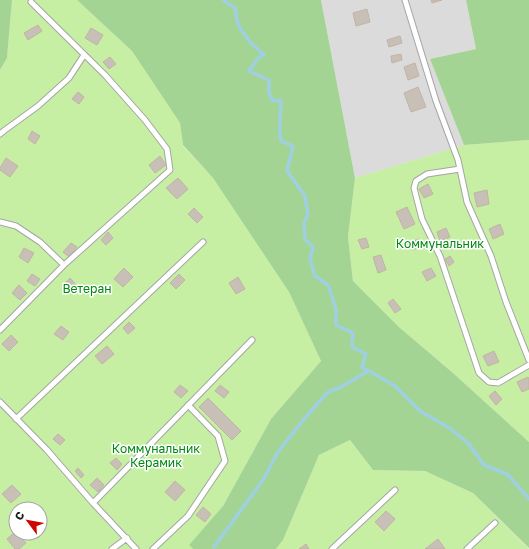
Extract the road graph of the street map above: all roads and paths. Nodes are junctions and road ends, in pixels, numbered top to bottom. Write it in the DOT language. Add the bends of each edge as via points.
graph roads {
  1 [pos="405,0"];
  2 [pos="31,2"];
  3 [pos="84,55"];
  4 [pos="0,134"];
  5 [pos="460,169"];
  6 [pos="0,222"];
  7 [pos="203,242"];
  8 [pos="64,265"];
  9 [pos="0,330"];
  10 [pos="252,340"];
  11 [pos="529,360"];
  12 [pos="529,365"];
  13 [pos="0,402"];
  14 [pos="188,405"];
  15 [pos="16,419"];
  16 [pos="395,490"];
  17 [pos="93,503"];
  18 [pos="495,523"];
  19 [pos="127,538"];
  20 [pos="112,549"];
  21 [pos="136,549"];
  22 [pos="153,549"];
  23 [pos="332,549"];
  24 [pos="467,549"];
  1 -- 5 [label="lane"];
  2 -- 3 [label="lane"];
  3 -- 4 [label="lane" via="69,78 38,106"];
  3 -- 8 [label="lane" via="140,114 167,149 170,170"];
  5 -- 11 [label="lane" via="467,202 491,256"];
  5 -- 12 [label="lane" via="427,174 416,181 414,188 422,219 440,256 479,373 489,382 498,383"];
  6 -- 8 [label="lane" via="16,226 40,242"];
  7 -- 15 [label="lane"];
  8 -- 9 [label="lane"];
  10 -- 14 [label="lane"];
  13 -- 15 [label="lane"];
  14 -- 17 [label="lane"];
  14 -- 22 [label="lane" via="218,436 225,461 188,516"];
  15 -- 17 [label="lane"];
  16 -- 23 [label="lane"];
  17 -- 19 [label="lane"];
  18 -- 24 [label="lane"];
  19 -- 20 [label="lane"];
  19 -- 21 [label="lane"];
}
